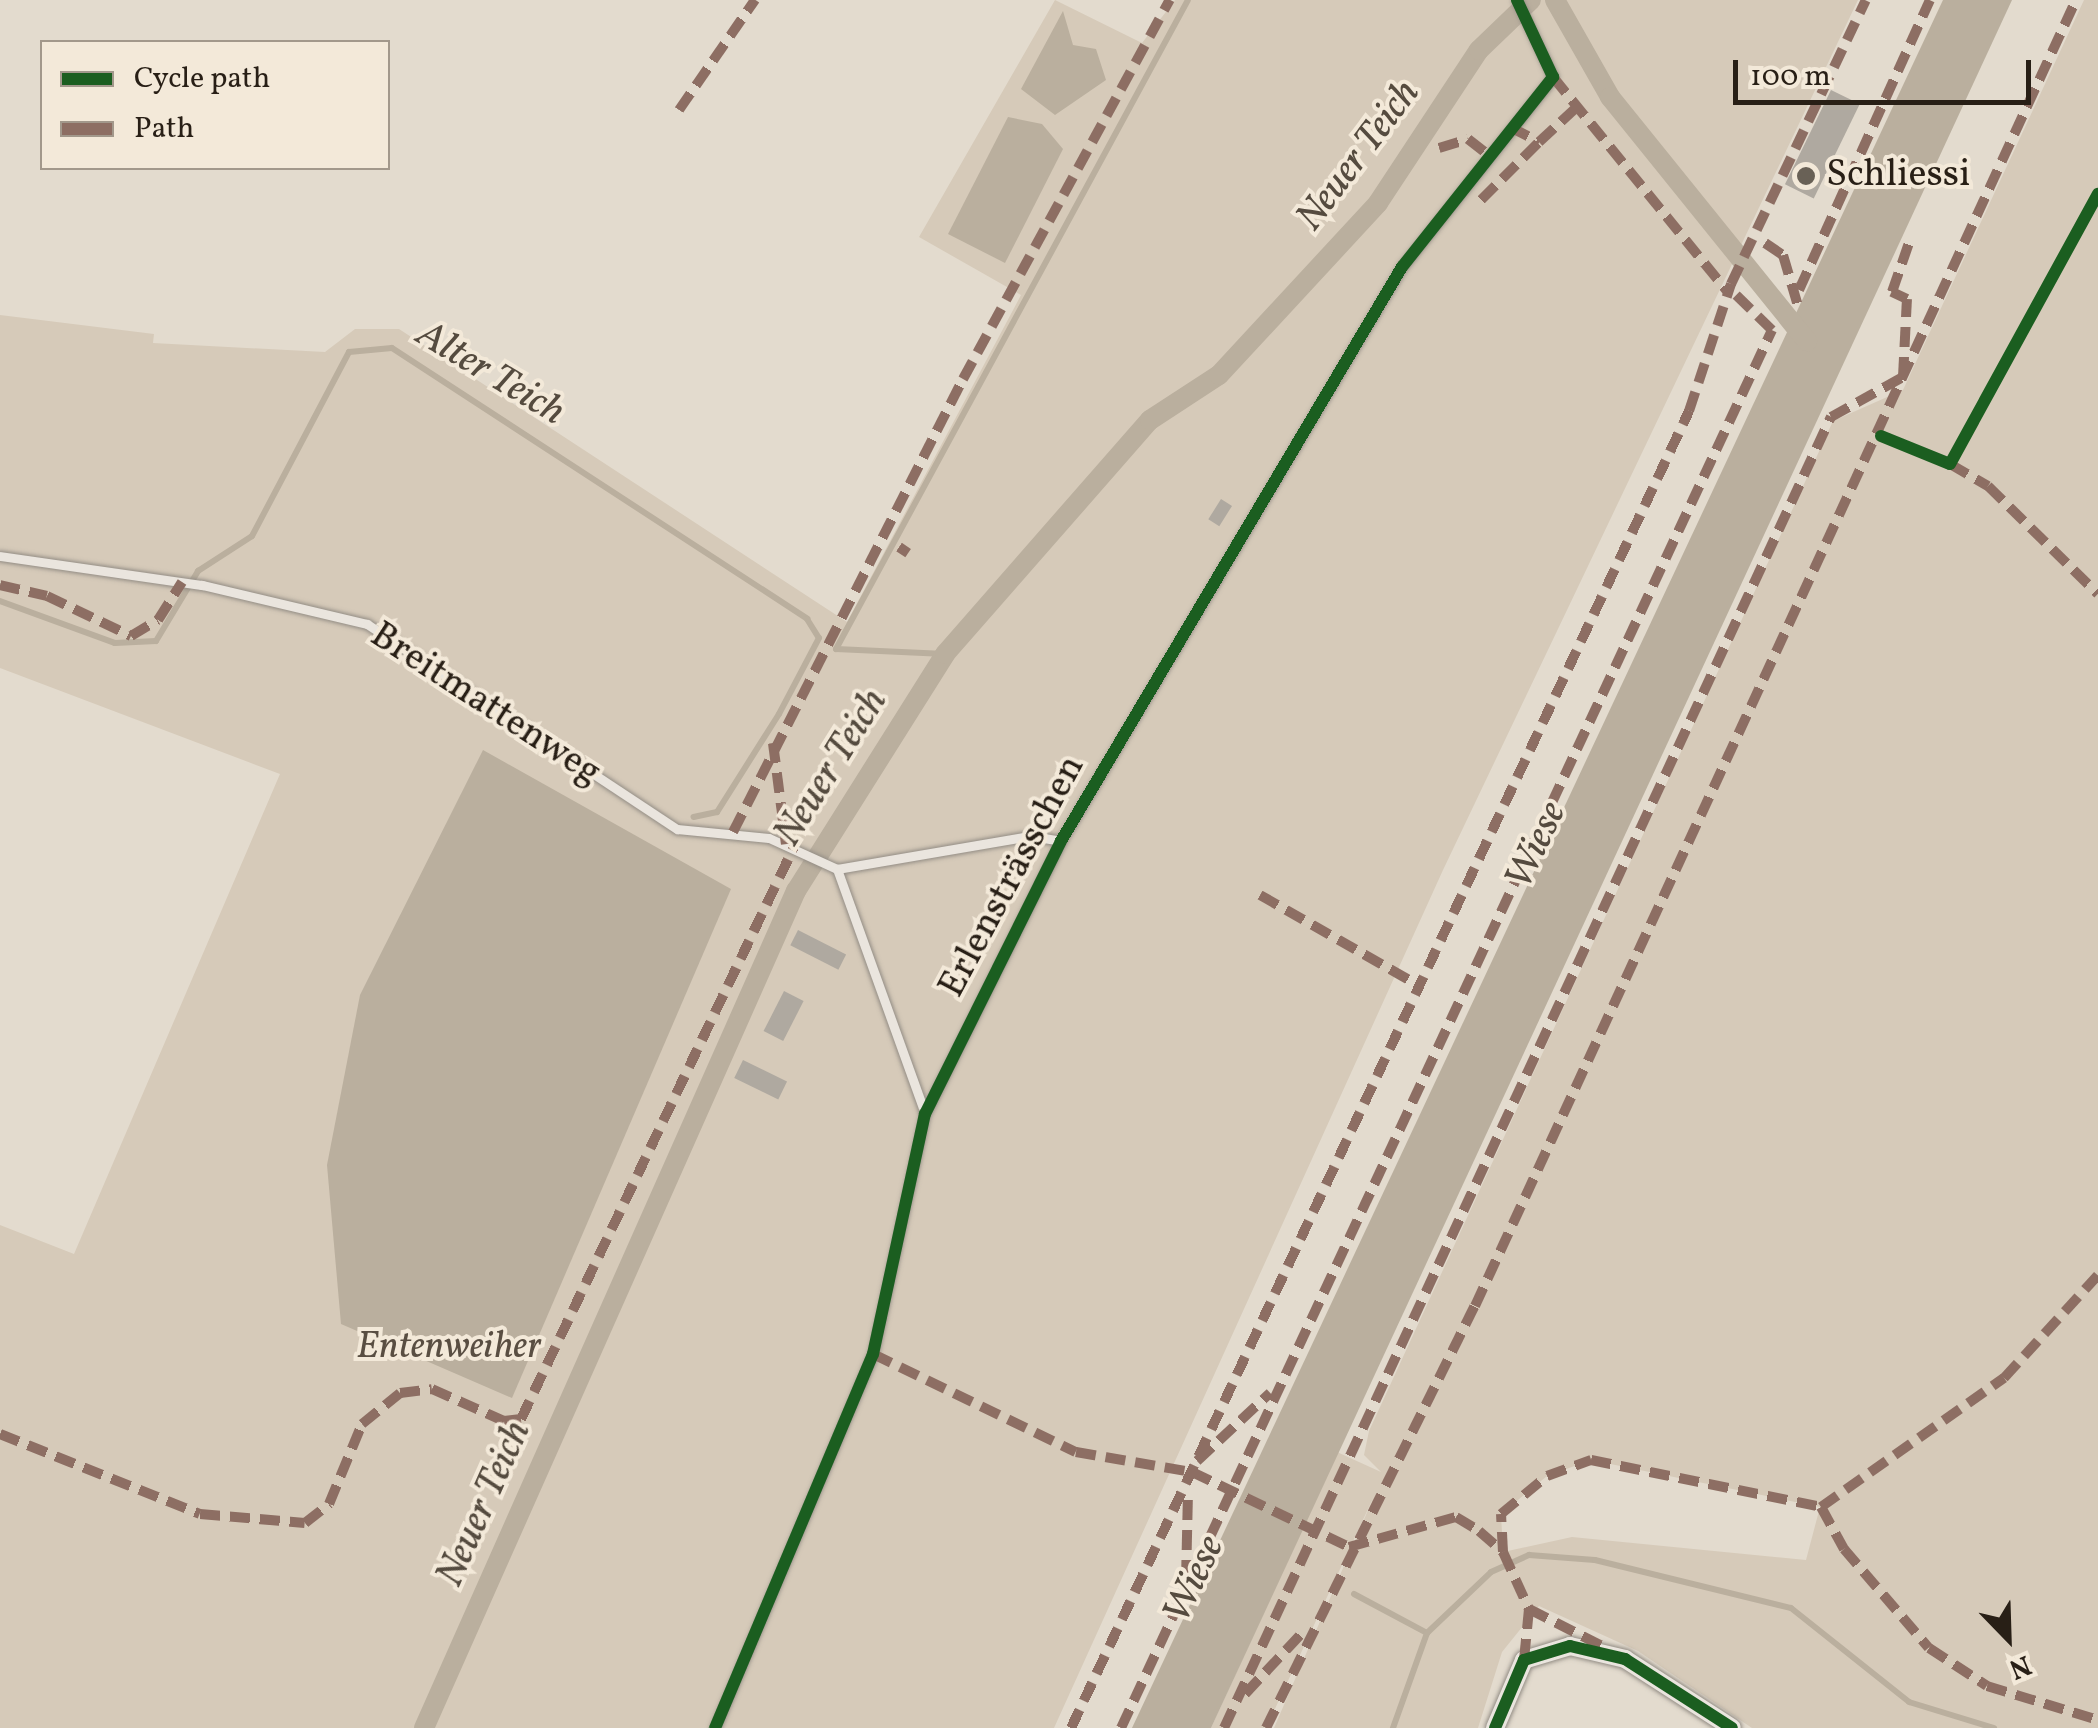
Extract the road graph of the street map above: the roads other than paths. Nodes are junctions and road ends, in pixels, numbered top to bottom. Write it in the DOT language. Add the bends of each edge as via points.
graph roads {
  1 [pos="1517,0"];
  2 [pos="0,556"];
  3 [pos="1060,841"];
  4 [pos="838,869"];
  5 [pos="925,1114"];
  6 [pos="715,1728"];
  7 [pos="1495,1728"];
  8 [pos="1732,1728"];
  1 -- 3 [label="lane, Erlensträsschen" via="1553,77 1402,267"];
  2 -- 4 [label="lane, Breitmattenweg" via="202,585 367,624 677,828 769,838"];
  3 -- 4 [label="lane" via="1031,836"];
  3 -- 5 [label="lane, Erlensträsschen"];
  4 -- 5 [label="lane"];
  5 -- 6 [label="lane, Erlensträsschen" via="872,1354"];
  7 -- 8 [label="street" via="1524,1660 1570,1646 1608,1650"];
}
